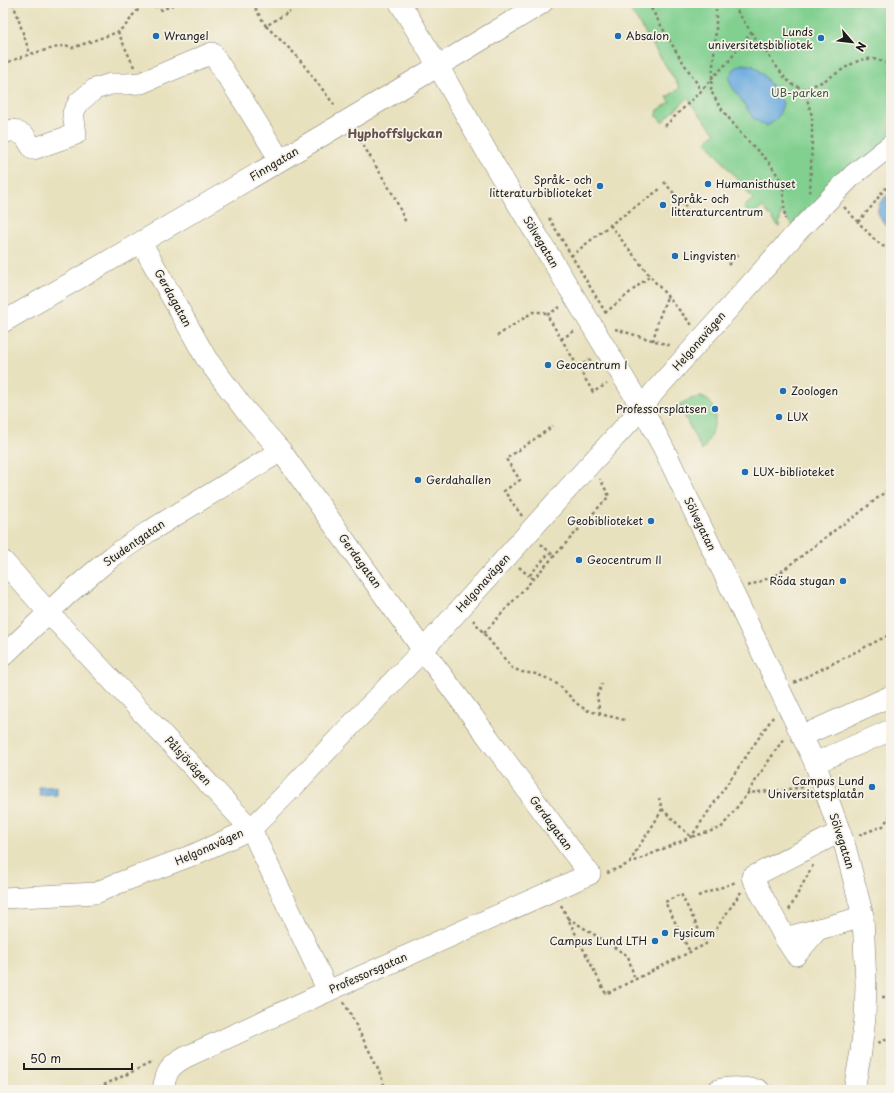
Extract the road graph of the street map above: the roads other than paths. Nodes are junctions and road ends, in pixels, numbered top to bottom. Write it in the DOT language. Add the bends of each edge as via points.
graph roads {
  1 [pos="400,3"];
  2 [pos="542,3"];
  3 [pos="438,66"];
  4 [pos="3,133"];
  5 [pos="891,145"];
  6 [pos="280,160"];
  7 [pos="141,242"];
  8 [pos="3,322"];
  9 [pos="642,408"];
  10 [pos="281,451"];
  11 [pos="3,562"];
  12 [pos="49,613"];
  13 [pos="423,650"];
  14 [pos="3,656"];
  15 [pos="891,696"];
  16 [pos="891,730"];
  17 [pos="793,737"];
  18 [pos="815,763"];
  19 [pos="251,829"];
  20 [pos="849,833"];
  21 [pos="590,874"];
  22 [pos="3,898"];
  23 [pos="863,916"];
  24 [pos="332,989"];
  25 [pos="163,1090"];
  26 [pos="718,1090"];
  27 [pos="759,1090"];
  28 [pos="854,1090"];
  1 -- 3 [label="street, Sölvegatan"];
  2 -- 3 [label="street, Finngatan"];
  3 -- 6 [label="street, Finngatan"];
  3 -- 9 [label="street, Sölvegatan" via="496,168"];
  4 -- 6 [label="street" via="13,130 25,136 33,149 76,134 73,113 79,102 95,89 111,84 141,82 212,53"];
  5 -- 9 [label="street, Helgonavägen" via="853,175 786,243"];
  6 -- 7 [label="street, Finngatan"];
  7 -- 8 [label="street, Finngatan"];
  7 -- 10 [label="street, Gerdagatan" via="206,358 245,410"];
  9 -- 13 [label="street, Helgonavägen" via="535,535"];
  9 -- 17 [label="street, Sölvegatan" via="733,593"];
  10 -- 12 [label="street, Studentgatan" via="148,532 114,556"];
  10 -- 13 [label="street, Gerdagatan"];
  11 -- 12 [label="street, Pålsjövägen"];
  12 -- 14 [label="street, Studentgatan"];
  12 -- 19 [label="street, Pålsjövägen"];
  13 -- 19 [label="street, Helgonavägen"];
  13 -- 21 [label="street, Gerdagatan"];
  15 -- 17 [label="street"];
  16 -- 18 [label="street"];
  17 -- 18 [label="street, Sölvegatan"];
  18 -- 20 [label="street, Sölvegatan"];
  19 -- 22 [label="street, Helgonavägen" via="96,893"];
  19 -- 24 [label="street, Pålsjövägen"];
  20 -- 23 [label="street, Sölvegatan" via="845,846"];
  20 -- 23 [label="street" via="752,877 796,955 818,929"];
  21 -- 24 [label="street, Professorsgatan"];
  23 -- 28 [label="street, Sölvegatan" via="865,1017"];
  24 -- 25 [label="street, Professorsgatan" via="177,1061 167,1074"];
  26 -- 27 [label="street"];
}
